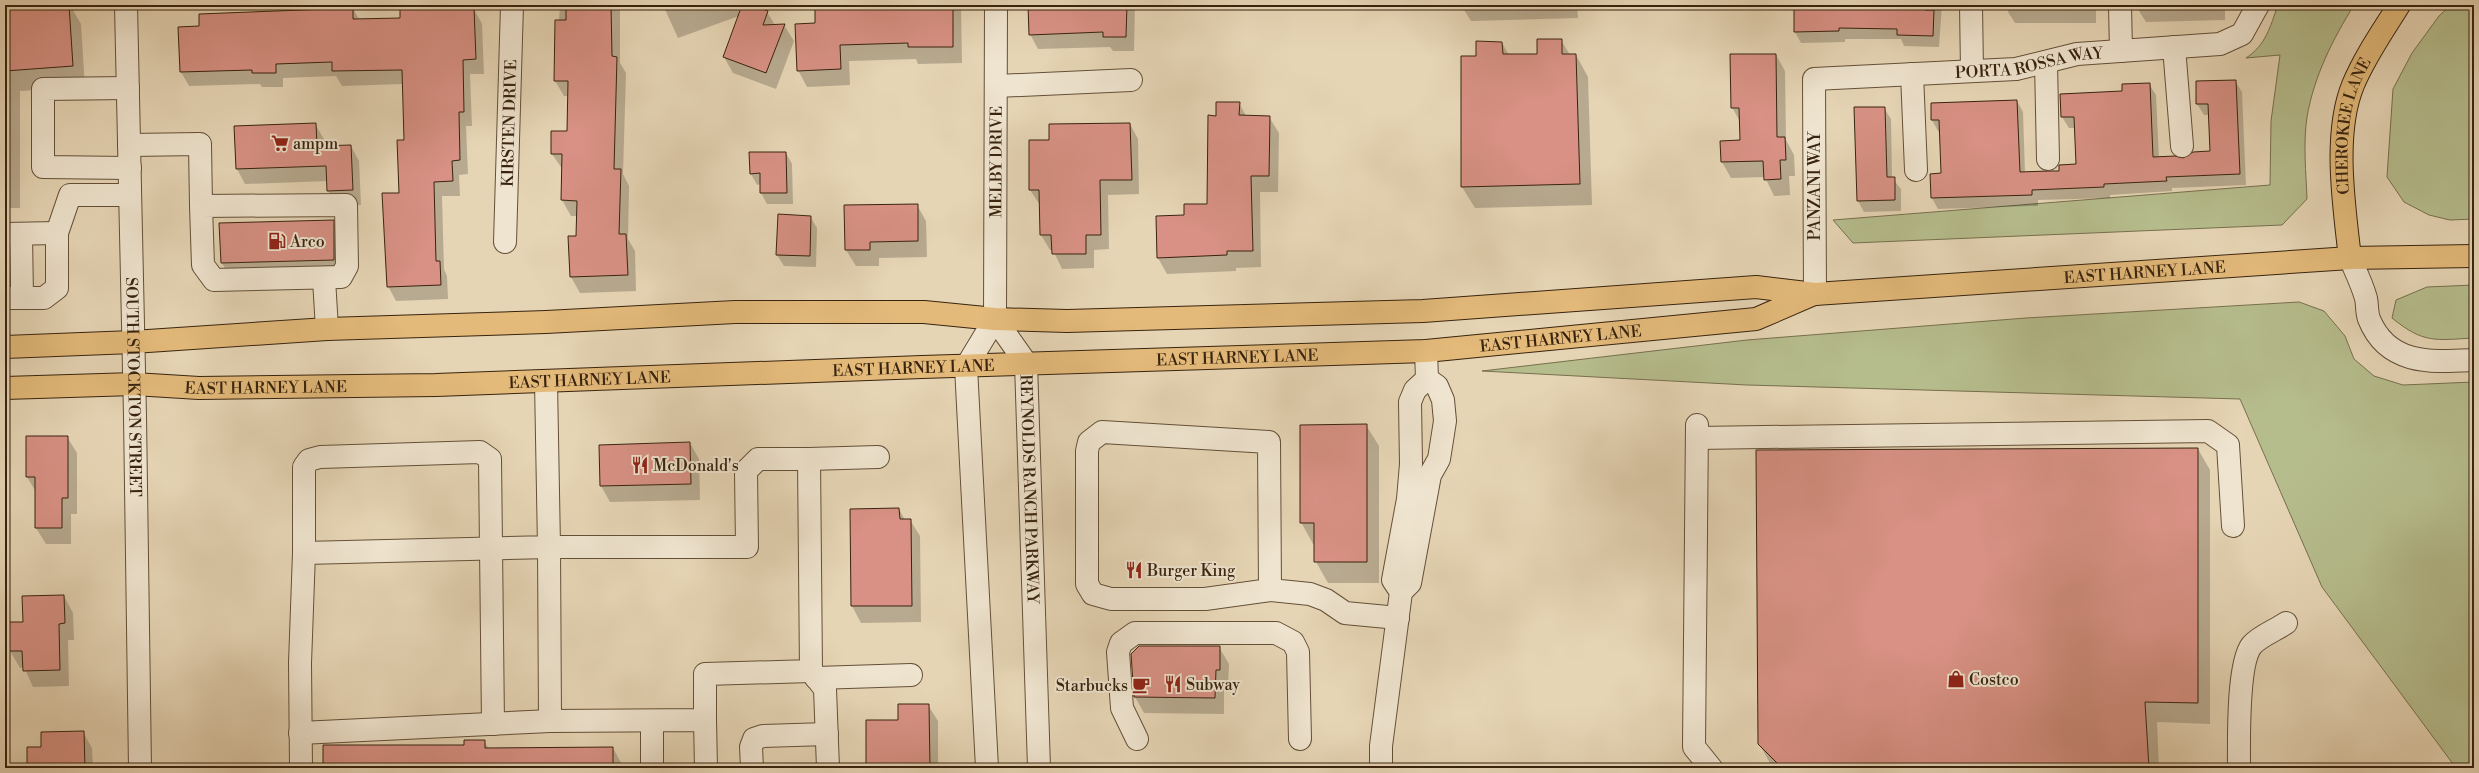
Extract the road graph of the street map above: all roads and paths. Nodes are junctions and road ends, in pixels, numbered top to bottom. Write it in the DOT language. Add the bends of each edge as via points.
graph roads {
  1 [pos="126,5"];
  2 [pos="512,5"];
  3 [pos="996,5"];
  4 [pos="1971,5"];
  5 [pos="2120,5"];
  6 [pos="2258,5"];
  7 [pos="2399,5"];
  8 [pos="2174,48"];
  9 [pos="2121,51"];
  10 [pos="2046,62"];
  11 [pos="1972,71"];
  12 [pos="1912,74"];
  13 [pos="1814,79"];
  14 [pos="1131,80"];
  15 [pos="997,86"];
  16 [pos="128,88"];
  17 [pos="129,145"];
  18 [pos="2182,146"];
  19 [pos="2048,159"];
  20 [pos="130,168"];
  21 [pos="1916,170"];
  22 [pos="130,195"];
  23 [pos="200,206"];
  24 [pos="56,233"];
  25 [pos="13,234"];
  26 [pos="505,242"];
  27 [pos="2474,256"];
  28 [pos="2350,258"];
  29 [pos="324,279"];
  30 [pos="1815,294"];
  31 [pos="14,298"];
  32 [pos="995,319"];
  33 [pos="327,329"];
  34 [pos="133,342"];
  35 [pos="5,347"];
  36 [pos="1426,351"];
  37 [pos="2474,360"];
  38 [pos="1026,363"];
  39 [pos="966,367"];
  40 [pos="1427,379"];
  41 [pos="546,382"];
  42 [pos="134,384"];
  43 [pos="5,388"];
  44 [pos="878,457"];
  45 [pos="809,459"];
  46 [pos="2233,526"];
  47 [pos="549,546"];
  48 [pos="492,549"];
  49 [pos="304,553"];
  50 [pos="1270,590"];
  51 [pos="1401,592"];
  52 [pos="1398,618"];
  53 [pos="2286,623"];
  54 [pos="814,675"];
  55 [pos="911,675"];
  56 [pos="705,720"];
  57 [pos="652,721"];
  58 [pos="550,722"];
  59 [pos="493,724"];
  60 [pos="300,733"];
  61 [pos="827,734"];
  62 [pos="1300,738"];
  63 [pos="1137,739"];
  64 [pos="140,768"];
  65 [pos="301,768"];
  66 [pos="652,768"];
  67 [pos="706,768"];
  68 [pos="752,768"];
  69 [pos="828,768"];
  70 [pos="987,768"];
  71 [pos="1039,768"];
  72 [pos="1380,768"];
  73 [pos="1711,768"];
  74 [pos="2239,768"];
  1 -- 16 [label="street, SOUTH STOCKTON STREET"];
  2 -- 26 [label="street, KIRSTEN DRIVE"];
  3 -- 15 [label="street, MELBY DRIVE"];
  4 -- 11 [label="street"];
  5 -- 9 [label="street"];
  6 -- 8 [label="street, PORTA ROSSA WAY" via="2242,34 2220,44"];
  7 -- 28 [label="main road, CHEROKEE LANE" via="2359,73 2344,117 2344,205"];
  8 -- 9 [label="street, PORTA ROSSA WAY"];
  8 -- 18 [label="street"];
  9 -- 10 [label="street, PORTA ROSSA WAY" via="2077,54"];
  10 -- 11 [label="street, PORTA ROSSA WAY" via="2016,69"];
  10 -- 19 [label="street"];
  11 -- 12 [label="street, PORTA ROSSA WAY"];
  12 -- 13 [label="street, PORTA ROSSA WAY"];
  12 -- 21 [label="street"];
  13 -- 30 [label="street, PANZANI WAY"];
  14 -- 15 [label="street"];
  15 -- 32 [label="street, MELBY DRIVE"];
  16 -- 17 [label="street, SOUTH STOCKTON STREET"];
  16 -- 20 [label="street" via="43,89 43,166"];
  17 -- 20 [label="street, SOUTH STOCKTON STREET"];
  17 -- 23 [label="street" via="200,144"];
  20 -- 22 [label="street, SOUTH STOCKTON STREET"];
  22 -- 24 [label="street" via="70,195"];
  22 -- 34 [label="street, SOUTH STOCKTON STREET"];
  23 -- 29 [label="street" via="203,264 214,280"];
  23 -- 29 [label="street" via="346,205 346,266 341,277"];
  24 -- 25 [label="street"];
  24 -- 31 [label="street" via="57,288 44,298"];
  25 -- 31 [label="street"];
  27 -- 28 [label="main road, EAST HARNEY LANE"];
  28 -- 30 [label="main road, EAST HARNEY LANE"];
  28 -- 37 [label="street" via="2366,296 2368,318 2378,335 2393,350 2412,360"];
  29 -- 33 [label="street"];
  30 -- 32 [label="main road, EAST HARNEY LANE" via="1756,287 1423,311 1067,321"];
  30 -- 36 [label="main road, EAST HARNEY LANE" via="1756,319"];
  32 -- 33 [label="main road, EAST HARNEY LANE" via="924,312 735,312 546,322"];
  32 -- 38 [label="street, REYNOLDS RANCH PARKWAY"];
  32 -- 39 [label="street"];
  33 -- 34 [label="main road, EAST HARNEY LANE"];
  34 -- 35 [label="main road, EAST HARNEY LANE"];
  34 -- 42 [label="street, SOUTH STOCKTON STREET"];
  36 -- 38 [label="main road, EAST HARNEY LANE"];
  36 -- 40 [label="street"];
  38 -- 39 [label="main road, EAST HARNEY LANE"];
  38 -- 71 [label="street, REYNOLDS RANCH PARKWAY"];
  39 -- 41 [label="main road, EAST HARNEY LANE" via="922,366"];
  39 -- 70 [label="street"];
  40 -- 51 [label="street" via="1415,390 1410,402 1411,464 1408,499 1393,580"];
  40 -- 51 [label="street" via="1437,386 1443,400 1445,421 1439,459 1430,475 1410,583"];
  41 -- 42 [label="main road, EAST HARNEY LANE" via="199,388"];
  41 -- 47 [label="street"];
  42 -- 43 [label="main road, EAST HARNEY LANE"];
  42 -- 64 [label="street, SOUTH STOCKTON STREET"];
  44 -- 45 [label="street"];
  45 -- 47 [label="street" via="758,459 746,471 748,547"];
  45 -- 54 [label="street"];
  46 -- 73 [label="street" via="2228,445 2208,432 1696,432 1694,746"];
  47 -- 48 [label="street"];
  47 -- 58 [label="street"];
  48 -- 49 [label="street"];
  48 -- 49 [label="street" via="490,459 480,452 320,457 309,460 304,467"];
  48 -- 59 [label="street"];
  49 -- 60 [label="street"];
  50 -- 50 [label="street" via="1269,442 1102,432 1089,442 1087,584 1093,594 1111,599 1205,599"];
  50 -- 52 [label="street" via="1310,594 1326,600 1345,613"];
  51 -- 52 [label="street"];
  52 -- 72 [label="street"];
  53 -- 74 [label="street" via="2252,646 2246,659 2239,711"];
  54 -- 55 [label="street"];
  54 -- 56 [label="street" via="705,674"];
  54 -- 61 [label="street" via="826,689"];
  56 -- 57 [label="street"];
  56 -- 67 [label="street"];
  57 -- 58 [label="street"];
  57 -- 66 [label="street"];
  58 -- 59 [label="street"];
  59 -- 60 [label="street"];
  60 -- 65 [label="street"];
  61 -- 68 [label="street" via="754,738"];
  61 -- 69 [label="street"];
  62 -- 63 [label="street" via="1298,652 1293,642 1276,633 1135,633 1121,643 1118,652 1122,708"];
}
